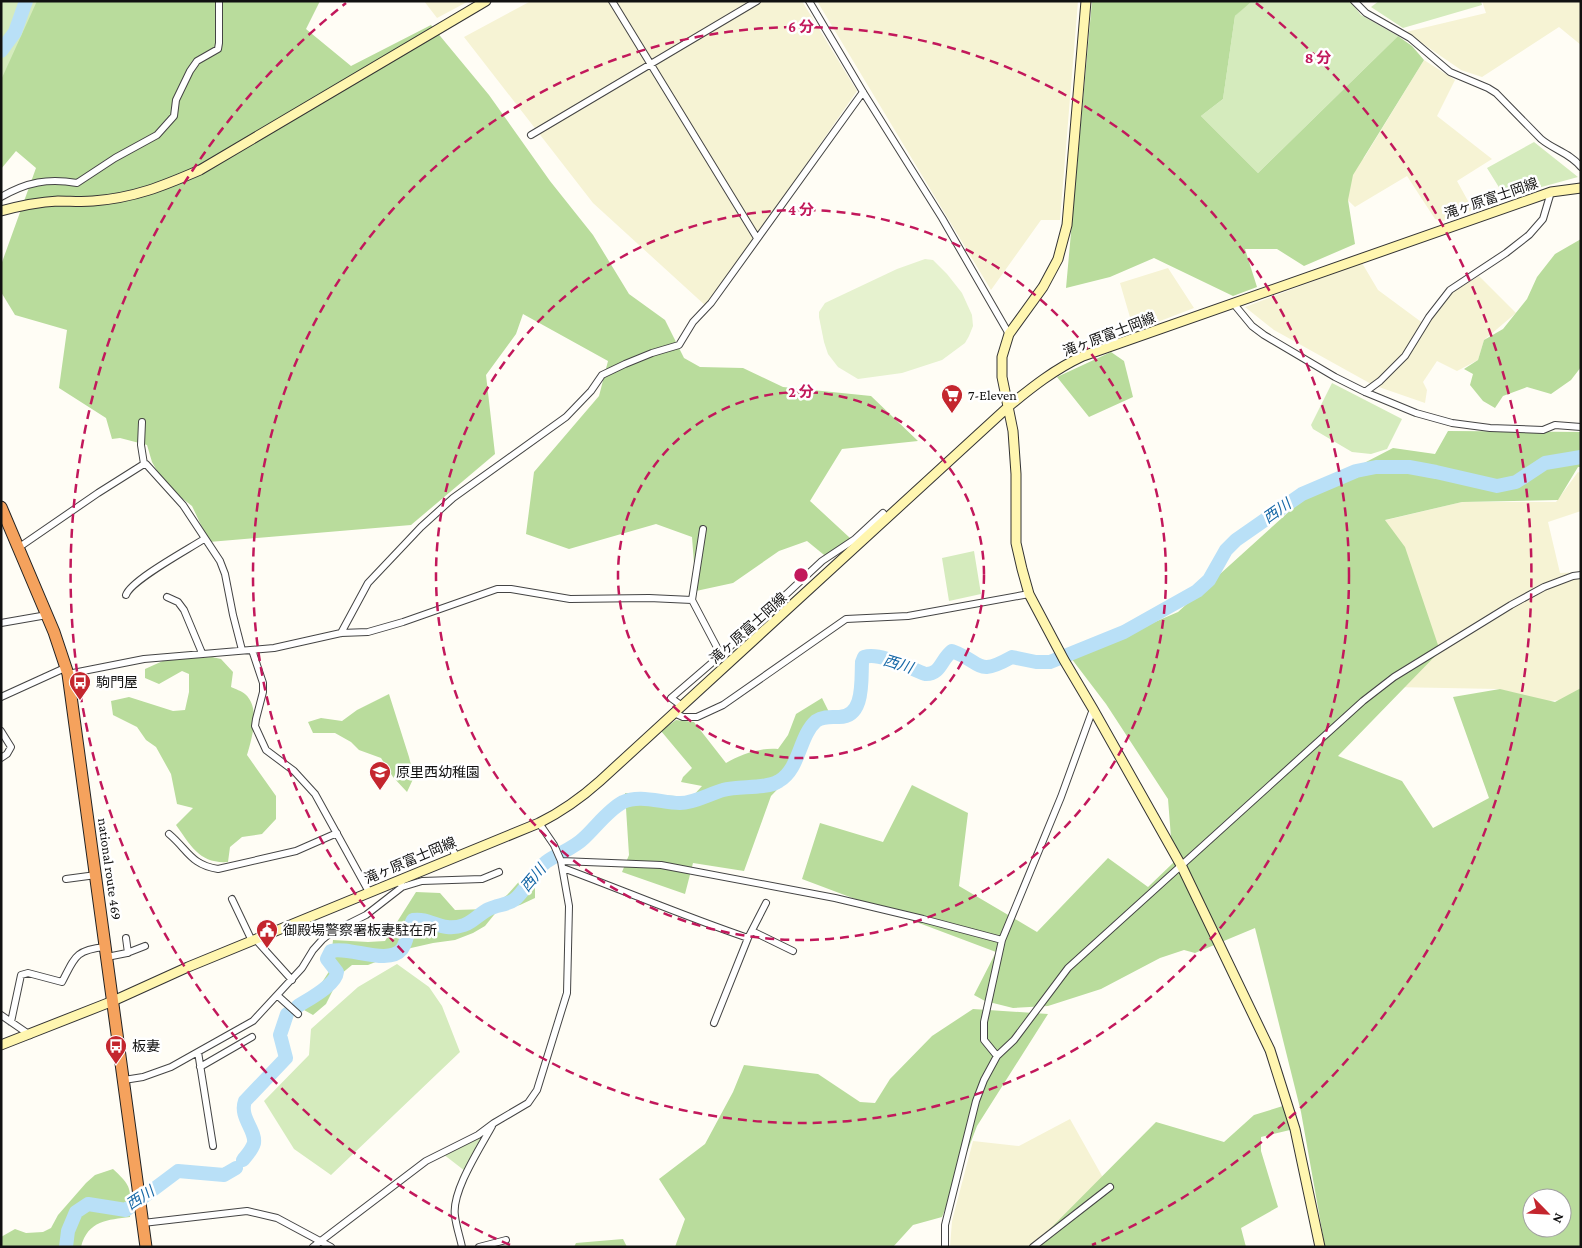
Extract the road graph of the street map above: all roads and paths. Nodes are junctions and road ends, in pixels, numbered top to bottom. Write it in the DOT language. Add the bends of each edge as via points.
graph roads {
  1 [pos="218,1"];
  2 [pos="486,1"];
  3 [pos="612,1"];
  4 [pos="757,1"];
  5 [pos="809,1"];
  6 [pos="1086,1"];
  7 [pos="1354,1"];
  8 [pos="650,64"];
  9 [pos="862,92"];
  10 [pos="531,136"];
  11 [pos="1581,167"];
  12 [pos="1581,188"];
  13 [pos="1551,192"];
  14 [pos="1,197"];
  15 [pos="1,211"];
  16 [pos="757,238"];
  17 [pos="1234,303"];
  18 [pos="1009,334"];
  19 [pos="1365,392"];
  20 [pos="1008,407"];
  21 [pos="142,422"];
  22 [pos="1581,427"];
  23 [pos="144,464"];
  24 [pos="1,507"];
  25 [pos="883,513"];
  26 [pos="703,529"];
  27 [pos="204,539"];
  28 [pos="18,548"];
  29 [pos="1581,575"];
  30 [pos="1029,594"];
  31 [pos="126,595"];
  32 [pos="167,597"];
  33 [pos="692,600"];
  34 [pos="47,615"];
  35 [pos="1,623"];
  36 [pos="341,633"];
  37 [pos="242,650"];
  38 [pos="252,650"];
  39 [pos="202,653"];
  40 [pos="721,655"];
  41 [pos="68,671"];
  42 [pos="1,697"];
  43 [pos="682,706"];
  44 [pos="1093,709"];
  45 [pos="674,713"];
  46 [pos="1,731"];
  47 [pos="1,758"];
  48 [pos="539,823"];
  49 [pos="169,834"];
  50 [pos="337,834"];
  51 [pos="450,843"];
  52 [pos="456,856"];
  53 [pos="561,861"];
  54 [pos="1182,867"];
  55 [pos="562,868"];
  56 [pos="498,872"];
  57 [pos="96,875"];
  58 [pos="66,879"];
  59 [pos="400,884"];
  60 [pos="369,892"];
  61 [pos="232,899"];
  62 [pos="766,903"];
  63 [pos="752,931"];
  64 [pos="126,938"];
  65 [pos="748,938"];
  66 [pos="254,940"];
  67 [pos="1002,940"];
  68 [pos="145,946"];
  69 [pos="793,951"];
  70 [pos="106,952"];
  71 [pos="128,953"];
  72 [pos="292,980"];
  73 [pos="278,996"];
  74 [pos="113,1001"];
  75 [pos="298,1014"];
  76 [pos="1,1015"];
  77 [pos="12,1022"];
  78 [pos="714,1023"];
  79 [pos="30,1034"];
  80 [pos="252,1037"];
  81 [pos="1,1045"];
  82 [pos="198,1052"];
  83 [pos="998,1056"];
  84 [pos="200,1067"];
  85 [pos="124,1080"];
  86 [pos="494,1123"];
  87 [pos="213,1146"];
  88 [pos="1110,1187"];
  89 [pos="142,1218"];
  90 [pos="506,1240"];
  91 [pos="321,1241"];
  92 [pos="146,1247"];
  93 [pos="313,1247"];
  94 [pos="331,1247"];
  95 [pos="462,1247"];
  96 [pos="479,1247"];
  97 [pos="945,1247"];
  98 [pos="1033,1247"];
  99 [pos="1320,1247"];
  1 -- 14 [label="street" via="218,49 197,61 176,100 174,116 157,135 77,183 28,184"];
  2 -- 15 [label="street" via="200,170 160,188 130,197 92,202 56,201"];
  3 -- 8 [label="street"];
  4 -- 8 [label="street"];
  5 -- 9 [label="street"];
  6 -- 18 [label="street" via="1067,225 1058,259"];
  7 -- 11 [label="street" via="1366,13 1410,38 1450,72 1496,93 1541,139 1570,155"];
  8 -- 10 [label="street"];
  8 -- 16 [label="street"];
  9 -- 16 [label="street"];
  9 -- 18 [label="street" via="942,218"];
  12 -- 13 [label="street, 滝ヶ原富士岡線"];
  13 -- 17 [label="street, 滝ヶ原富士岡線"];
  13 -- 19 [label="street" via="1542,219 1529,235 1450,290 1405,356"];
  16 -- 36 [label="street" via="679,345 634,360 602,376 566,417 453,498 368,583"];
  17 -- 19 [label="street" via="1252,326 1264,335"];
  17 -- 20 [label="street, 滝ヶ原富士岡線" via="1065,364"];
  18 -- 20 [label="street" via="1002,357"];
  19 -- 22 [label="street" via="1416,413 1452,423 1543,430 1555,425"];
  20 -- 30 [label="street" via="1016,474 1016,543"];
  20 -- 43 [label="street, 滝ヶ原富士岡線"];
  21 -- 23 [label="street" via="140,445"];
  23 -- 27 [label="street" via="183,505"];
  23 -- 28 [label="street"];
  24 -- 28 [label="highway, national route 469"];
  25 -- 40 [label="street" via="855,539 822,561"];
  26 -- 33 [label="street"];
  27 -- 31 [label="street" via="139,581"];
  27 -- 37 [label="street" via="225,574"];
  28 -- 34 [label="highway, national route 469"];
  29 -- 54 [label="street" via="1544,587 1511,605 1393,678 1363,701"];
  30 -- 44 [label="street"];
  30 -- 45 [label="street" via="908,616 846,619 723,705 697,717"];
  32 -- 39 [label="street" via="178,602 184,610"];
  33 -- 36 [label="street" via="570,599 497,589 368,632"];
  33 -- 40 [label="street"];
  34 -- 35 [label="street"];
  34 -- 41 [label="highway, national route 469"];
  36 -- 38 [label="street"];
  37 -- 38 [label="street"];
  37 -- 39 [label="street"];
  38 -- 50 [label="street" via="263,683 255,726 266,750 294,771 315,794"];
  39 -- 41 [label="street"];
  40 -- 43 [label="street" via="671,698"];
  41 -- 42 [label="street"];
  41 -- 57 [label="highway, national route 469"];
  43 -- 45 [label="street, 滝ヶ原富士岡線"];
  44 -- 54 [label="street"];
  44 -- 67 [label="street"];
  45 -- 48 [label="street, 滝ヶ原富士岡線" via="579,800"];
  46 -- 47 [label="street" via="11,747"];
  48 -- 52 [label="street, 滝ヶ原富士岡線"];
  48 -- 53 [label="street"];
  49 -- 50 [label="street" via="196,862 218,869 296,851"];
  50 -- 60 [label="street"];
  51 -- 52 [label="street"];
  52 -- 59 [label="street, 滝ヶ原富士岡線"];
  53 -- 55 [label="street"];
  53 -- 67 [label="street" via="661,864 835,898"];
  54 -- 83 [label="street" via="1068,968 1014,1040"];
  54 -- 99 [label="street" via="1270,1050 1295,1129"];
  55 -- 65 [label="street"];
  55 -- 86 [label="street" via="569,906 567,993 537,1090 528,1103"];
  56 -- 59 [label="street" via="482,879"];
  57 -- 58 [label="street"];
  57 -- 70 [label="highway, national route 469"];
  59 -- 60 [label="street, 滝ヶ原富士岡線"];
  59 -- 72 [label="street" via="366,915 332,932 313,950"];
  60 -- 66 [label="street, 滝ヶ原富士岡線"];
  61 -- 66 [label="street"];
  62 -- 63 [label="street"];
  63 -- 65 [label="street"];
  63 -- 69 [label="street"];
  64 -- 71 [label="street"];
  65 -- 78 [label="street"];
  66 -- 72 [label="street"];
  66 -- 74 [label="street, 滝ヶ原富士岡線"];
  67 -- 83 [label="street" via="984,1022 984,1040"];
  68 -- 71 [label="street"];
  70 -- 71 [label="street"];
  70 -- 74 [label="highway, national route 469"];
  70 -- 77 [label="street" via="88,950 78,955 62,982 28,972 21,975"];
  72 -- 73 [label="street"];
  73 -- 75 [label="street"];
  73 -- 82 [label="street" via="253,1022"];
  74 -- 79 [label="street, 滝ヶ原富士岡線"];
  74 -- 85 [label="highway, national route 469"];
  76 -- 77 [label="street"];
  77 -- 79 [label="street"];
  79 -- 81 [label="street, 滝ヶ原富士岡線"];
  80 -- 84 [label="street"];
  82 -- 84 [label="street"];
  82 -- 85 [label="street" via="171,1067"];
  83 -- 97 [label="street" via="976,1101 945,1225"];
  84 -- 87 [label="street"];
  85 -- 89 [label="highway, national route 469"];
  86 -- 91 [label="street" via="478,1135 426,1161"];
  86 -- 95 [label="street" via="462,1182 456,1202 454,1215"];
  88 -- 98 [label="street"];
  89 -- 91 [label="street" via="247,1211 277,1218"];
  89 -- 92 [label="highway, national route 469"];
  90 -- 96 [label="street"];
  91 -- 93 [label="street"];
  91 -- 94 [label="street"];
}
